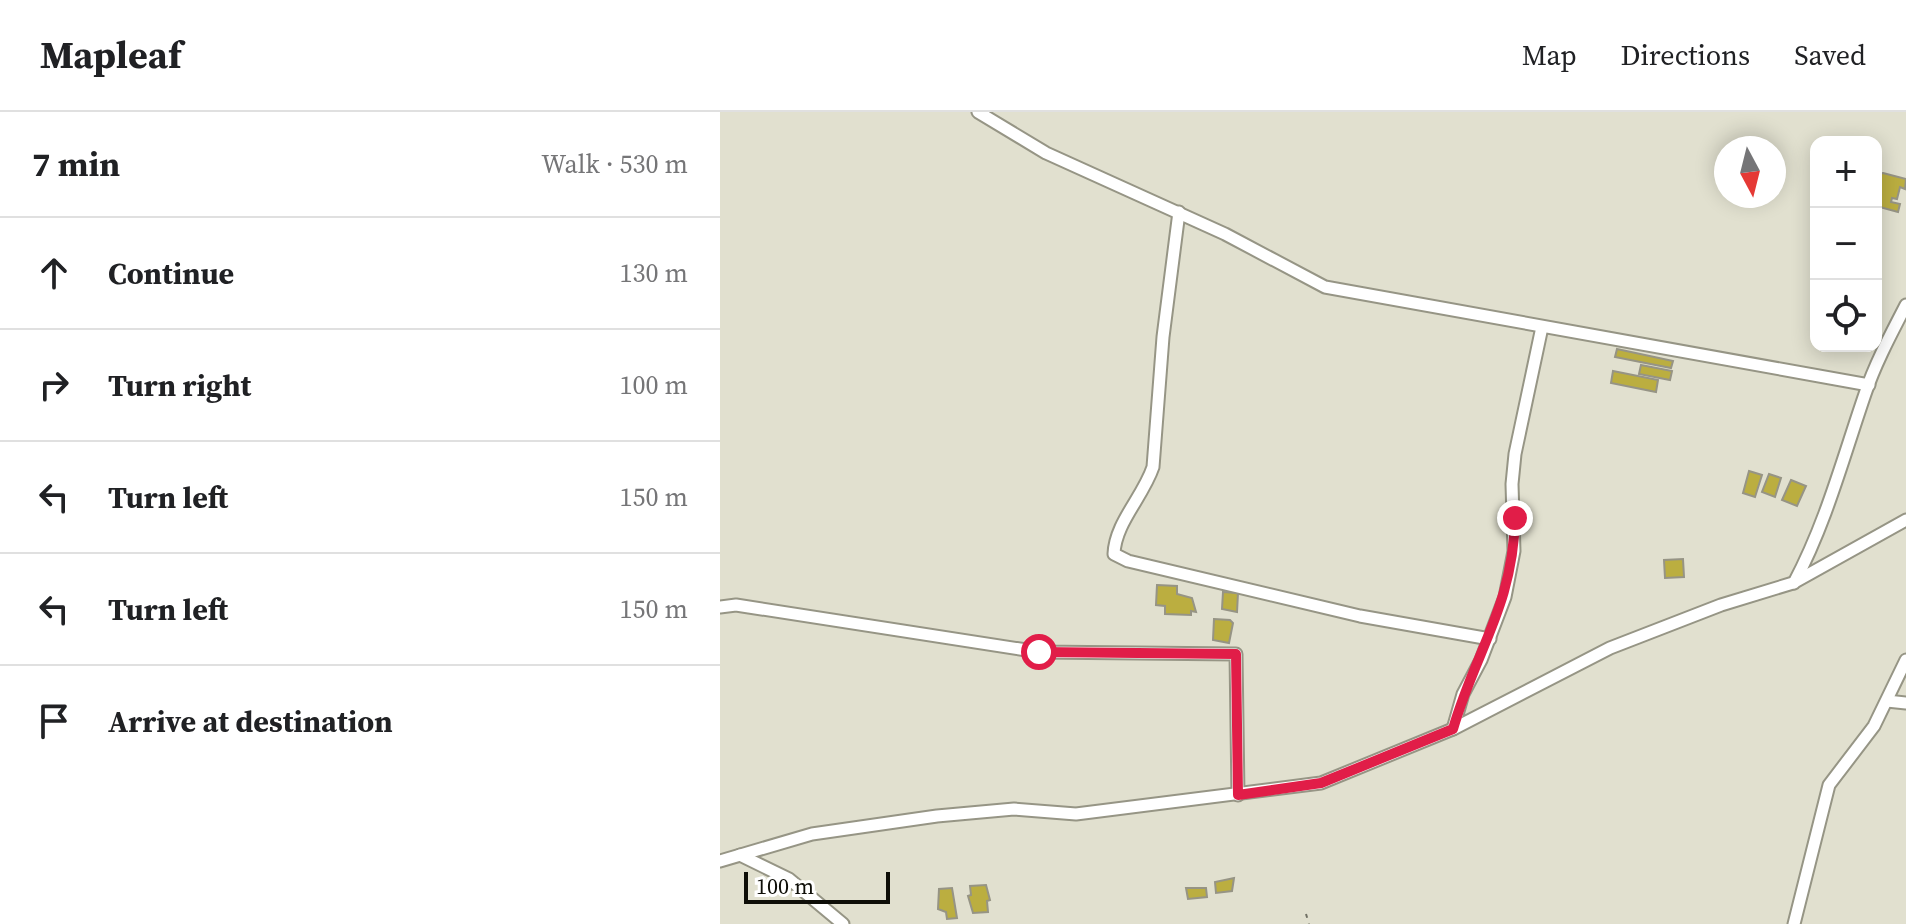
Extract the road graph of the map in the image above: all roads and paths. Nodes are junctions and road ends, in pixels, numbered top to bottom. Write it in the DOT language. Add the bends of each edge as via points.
graph roads {
  1 [pos="978,112"];
  2 [pos="1179,212"];
  3 [pos="1906,305"];
  4 [pos="1542,327"];
  5 [pos="1869,385"];
  6 [pos="1906,520"];
  7 [pos="1793,583"];
  8 [pos="720,607"];
  9 [pos="1490,639"];
  10 [pos="1906,660"];
  11 [pos="1887,701"];
  12 [pos="1906,703"];
  13 [pos="1453,729"];
  14 [pos="1238,795"];
  15 [pos="739,855"];
  16 [pos="720,861"];
  17 [pos="1306,914"];
  18 [pos="843,924"];
  19 [pos="1309,924"];
  20 [pos="1794,924"];
  1 -- 2 [label="street" via="1046,153"];
  2 -- 4 [label="street" via="1325,287"];
  2 -- 9 [label="street" via="1153,467 1117,534 1114,554 1316,606"];
  3 -- 5 [label="street"];
  4 -- 5 [label="street"];
  4 -- 9 [label="street" via="1515,454 1514,551"];
  5 -- 7 [label="street" via="1820,529"];
  6 -- 7 [label="street"];
  7 -- 13 [label="street" via="1610,648"];
  8 -- 14 [label="street" via="736,605 1039,652 1236,654"];
  9 -- 13 [label="street" via="1463,694"];
  10 -- 11 [label="street"];
  11 -- 12 [label="street"];
  11 -- 20 [label="street" via="1870,733 1829,785"];
  13 -- 14 [label="street" via="1321,783"];
  14 -- 15 [label="street" via="1076,814 1014,809 937,816 812,834"];
  15 -- 16 [label="street"];
  15 -- 18 [label="street" via="789,879"];
  17 -- 19 [label="path"];
}
